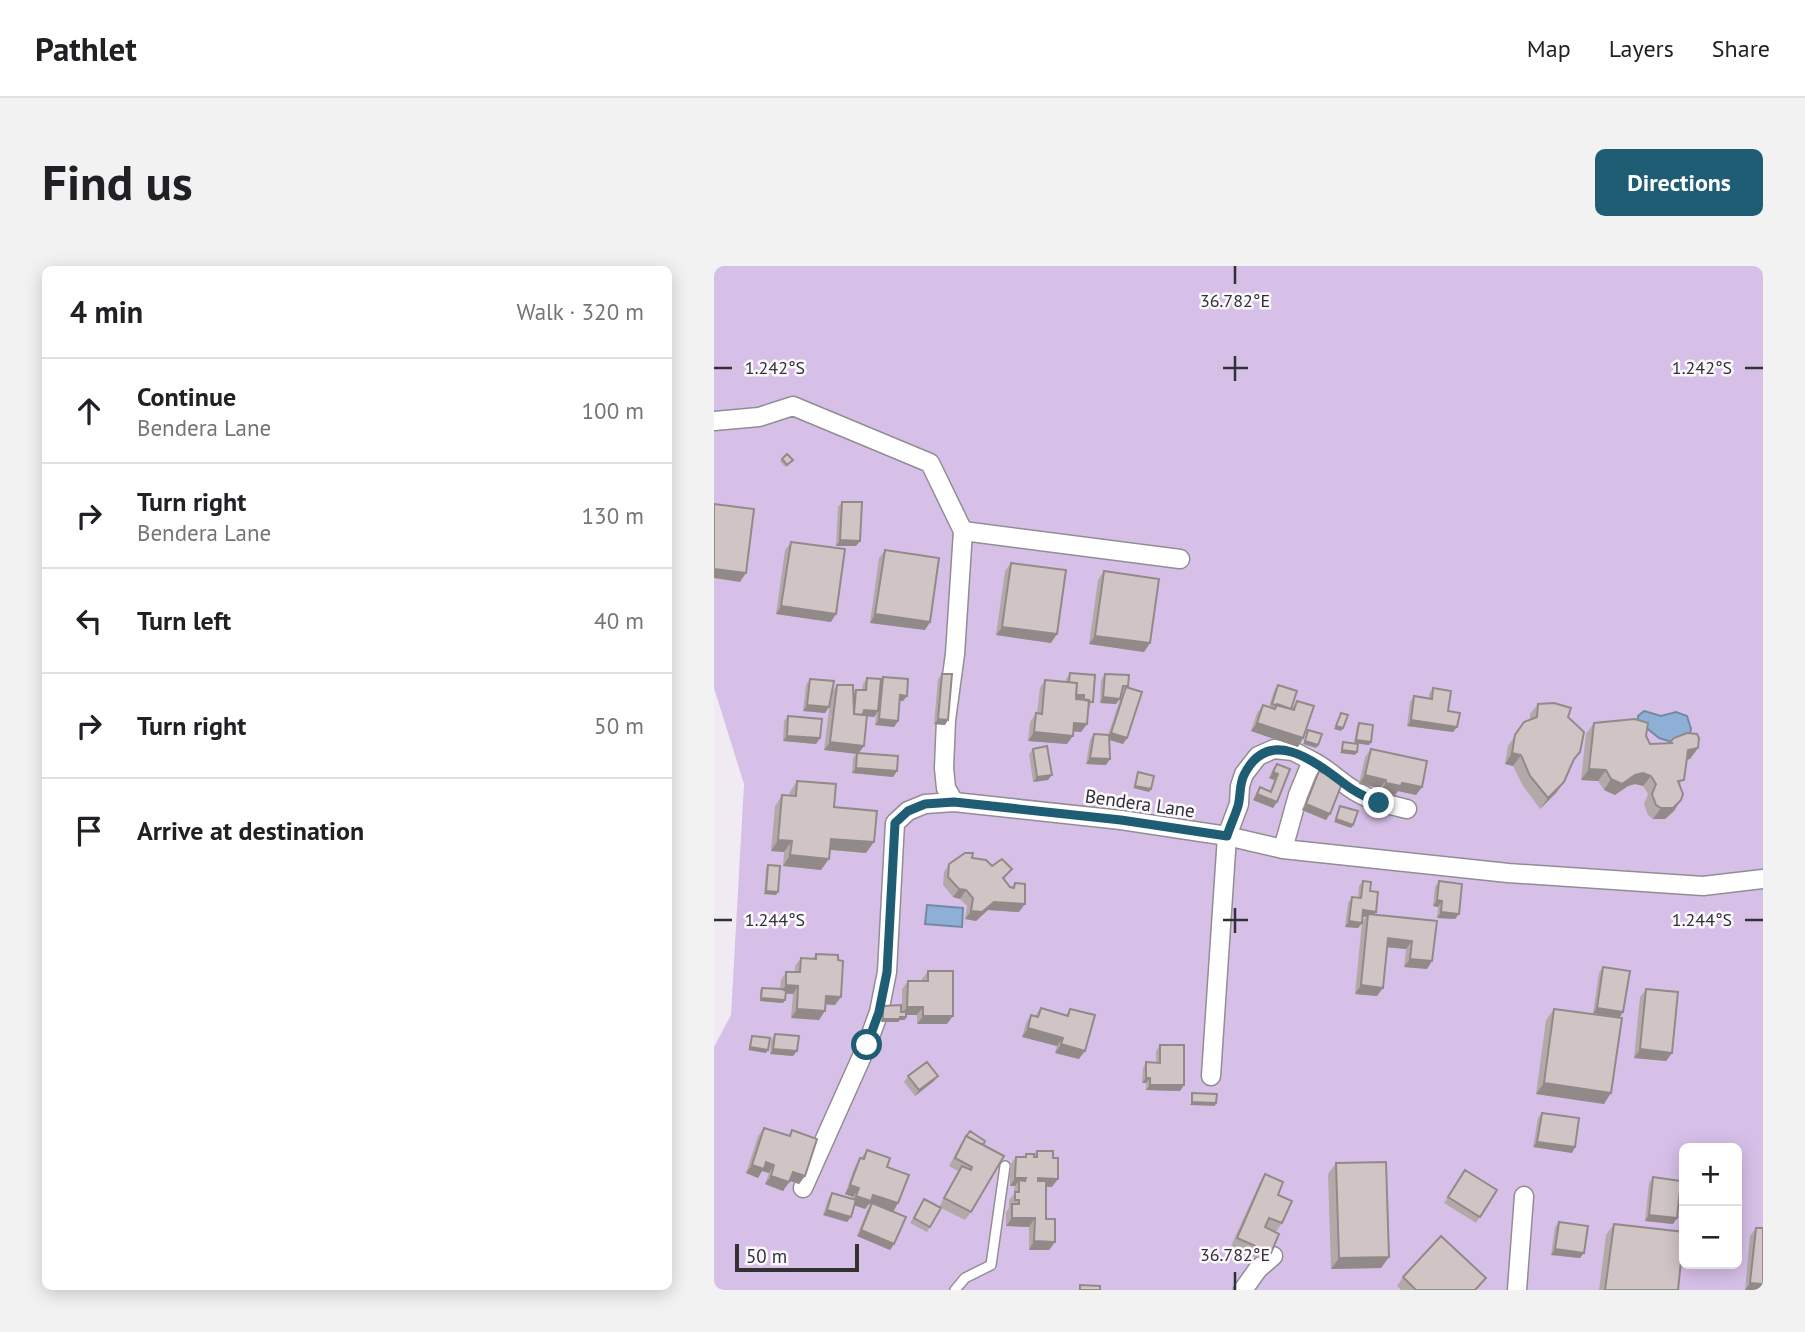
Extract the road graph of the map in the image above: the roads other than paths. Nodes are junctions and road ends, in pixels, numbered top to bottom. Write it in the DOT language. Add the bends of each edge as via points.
graph roads {
  1 [pos="714,421"];
  2 [pos="963,531"];
  3 [pos="1180,559"];
  4 [pos="1312,761"];
  5 [pos="954,802"];
  6 [pos="1407,809"];
  7 [pos="1227,836"];
  8 [pos="1283,849"];
  9 [pos="1763,879"];
  10 [pos="1211,1076"];
  11 [pos="1005,1167"];
  12 [pos="803,1188"];
  13 [pos="1524,1196"];
  14 [pos="1273,1256"];
  15 [pos="955,1290"];
  16 [pos="1243,1290"];
  17 [pos="1517,1290"];
  1 -- 2 [label="street" via="759,417 793,406 930,463"];
  2 -- 3 [label="street"];
  2 -- 5 [label="street" via="944,768 946,788"];
  4 -- 6 [label="street" via="1361,794"];
  4 -- 7 [label="street" via="1293,751 1274,749 1258,756 1244,774"];
  4 -- 8 [label="street"];
  5 -- 7 [label="street, Bendera Lane"];
  5 -- 12 [label="street, Bendera Lane" via="925,804 895,823 887,972 879,1012"];
  7 -- 8 [label="street, Bendera Lane"];
  7 -- 10 [label="street"];
  8 -- 9 [label="street, Bendera Lane" via="1648,883 1703,886"];
  11 -- 15 [label="lane" via="991,1265 965,1278"];
  13 -- 17 [label="street"];
  14 -- 16 [label="street"];
}
